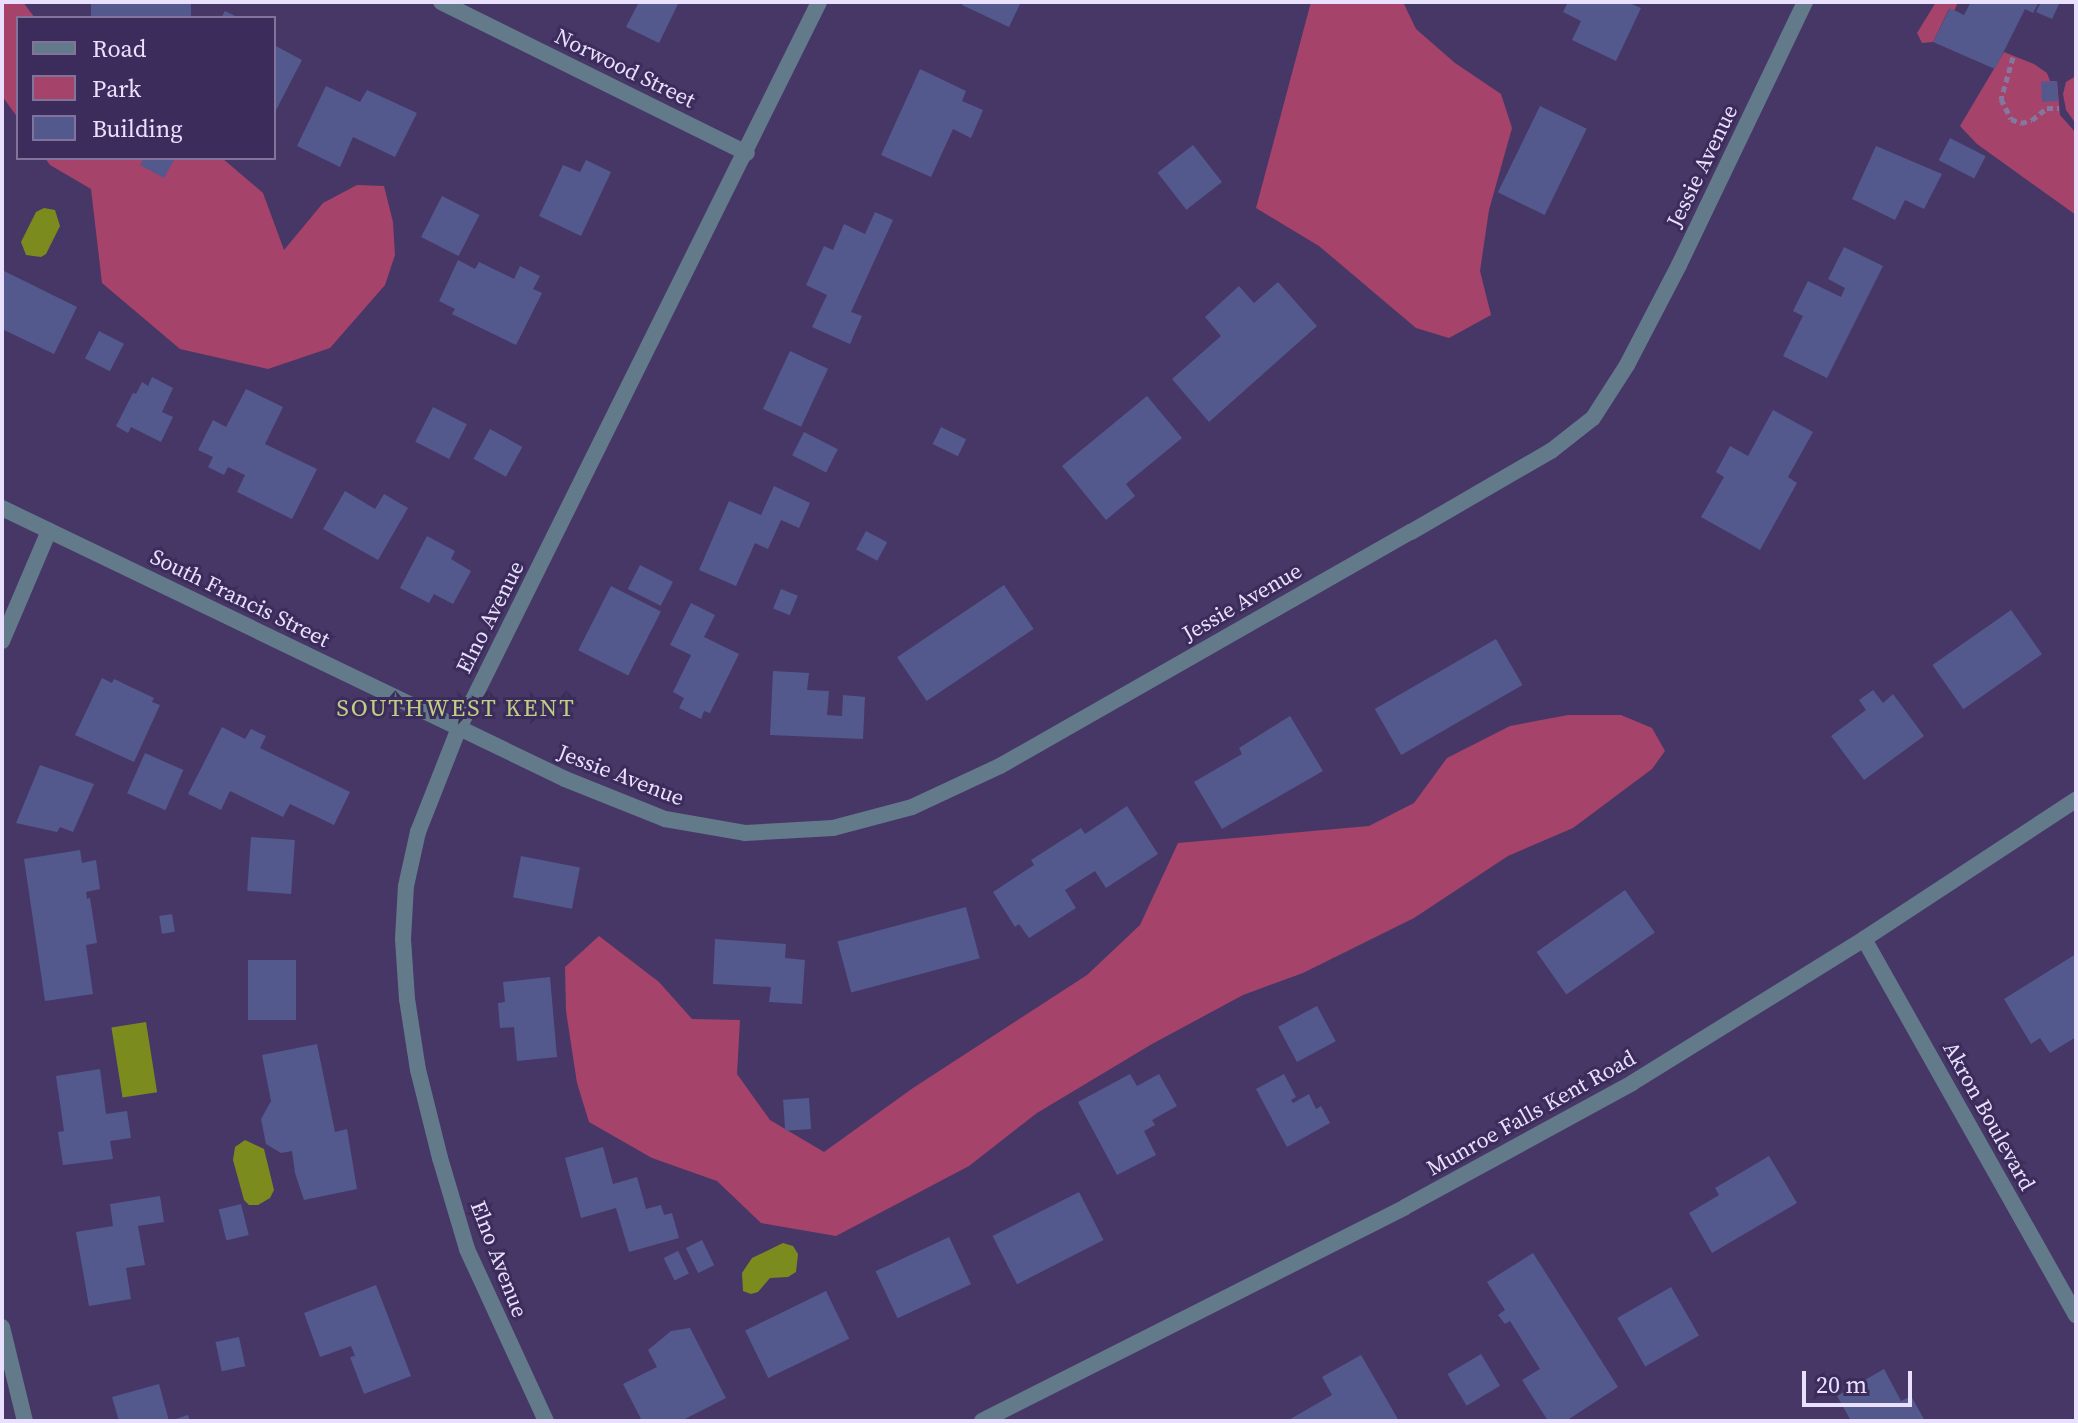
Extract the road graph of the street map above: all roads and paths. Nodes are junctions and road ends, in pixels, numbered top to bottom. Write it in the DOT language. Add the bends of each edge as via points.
graph roads {
  1 [pos="441,2"];
  2 [pos="819,2"];
  3 [pos="1805,2"];
  4 [pos="2013,57"];
  5 [pos="2059,108"];
  6 [pos="747,153"];
  7 [pos="2,508"];
  8 [pos="49,531"];
  9 [pos="2,641"];
  10 [pos="459,728"];
  11 [pos="2076,800"];
  12 [pos="1864,939"];
  13 [pos="2076,1315"];
  14 [pos="2,1327"];
  15 [pos="25,1421"];
  16 [pos="546,1421"];
  17 [pos="982,1421"];
  1 -- 6 [label="street, Norwood Street"];
  2 -- 6 [label="street, Elno Avenue"];
  3 -- 10 [label="street, Jessie Avenue" via="1679,265 1593,418 1551,451 1000,766 912,807 833,828 745,833 665,819"];
  4 -- 5 [label="path" via="2001,99 2011,119 2021,123 2047,108"];
  6 -- 10 [label="street, Elno Avenue"];
  7 -- 8 [label="street, South Francis Street"];
  8 -- 9 [label="street"];
  8 -- 10 [label="street, South Francis Street"];
  10 -- 16 [label="street, Elno Avenue" via="418,832 406,886 407,999 418,1070 467,1249"];
  11 -- 12 [label="street, Munroe Falls Kent Road"];
  12 -- 13 [label="street, Akron Boulevard"];
  12 -- 17 [label="street, Munroe Falls Kent Road" via="1632,1083 1455,1180"];
  14 -- 15 [label="street"];
}
